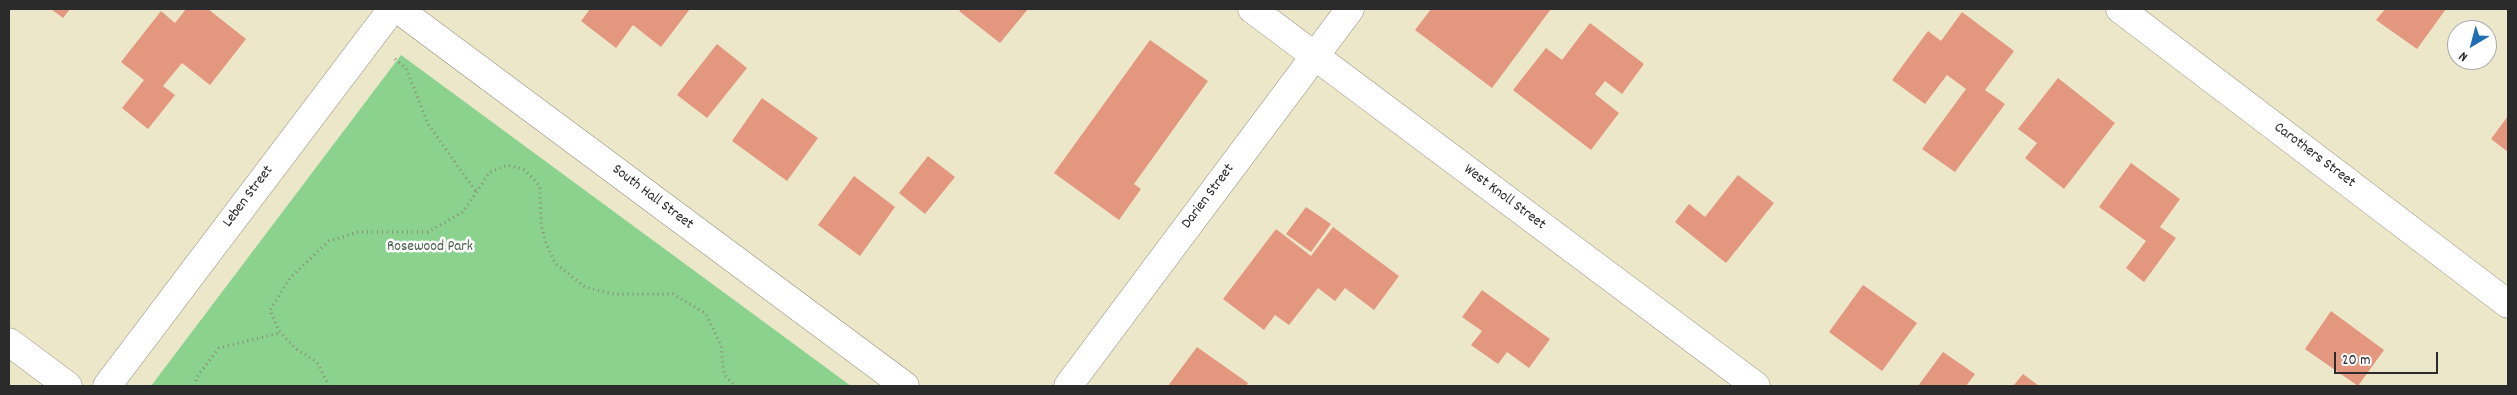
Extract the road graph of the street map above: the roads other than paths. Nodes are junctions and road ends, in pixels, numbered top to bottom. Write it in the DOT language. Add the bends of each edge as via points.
graph roads {
  1 [pos="392,9"];
  2 [pos="398,9"];
  3 [pos="1252,9"];
  4 [pos="1350,9"];
  5 [pos="2120,9"];
  6 [pos="1314,56"];
  7 [pos="2508,304"];
  8 [pos="9,342"];
  9 [pos="68,386"];
  10 [pos="107,386"];
  11 [pos="906,386"];
  12 [pos="1068,386"];
  13 [pos="1756,386"];
  1 -- 10 [label="street, Leben Street"];
  2 -- 11 [label="street, South Hall Street"];
  3 -- 6 [label="street, West Knoll Street"];
  4 -- 6 [label="street, Darien Street"];
  5 -- 7 [label="street, Carothers Street"];
  6 -- 12 [label="street, Darien Street"];
  6 -- 13 [label="street, West Knoll Street"];
  8 -- 9 [label="street"];
}
